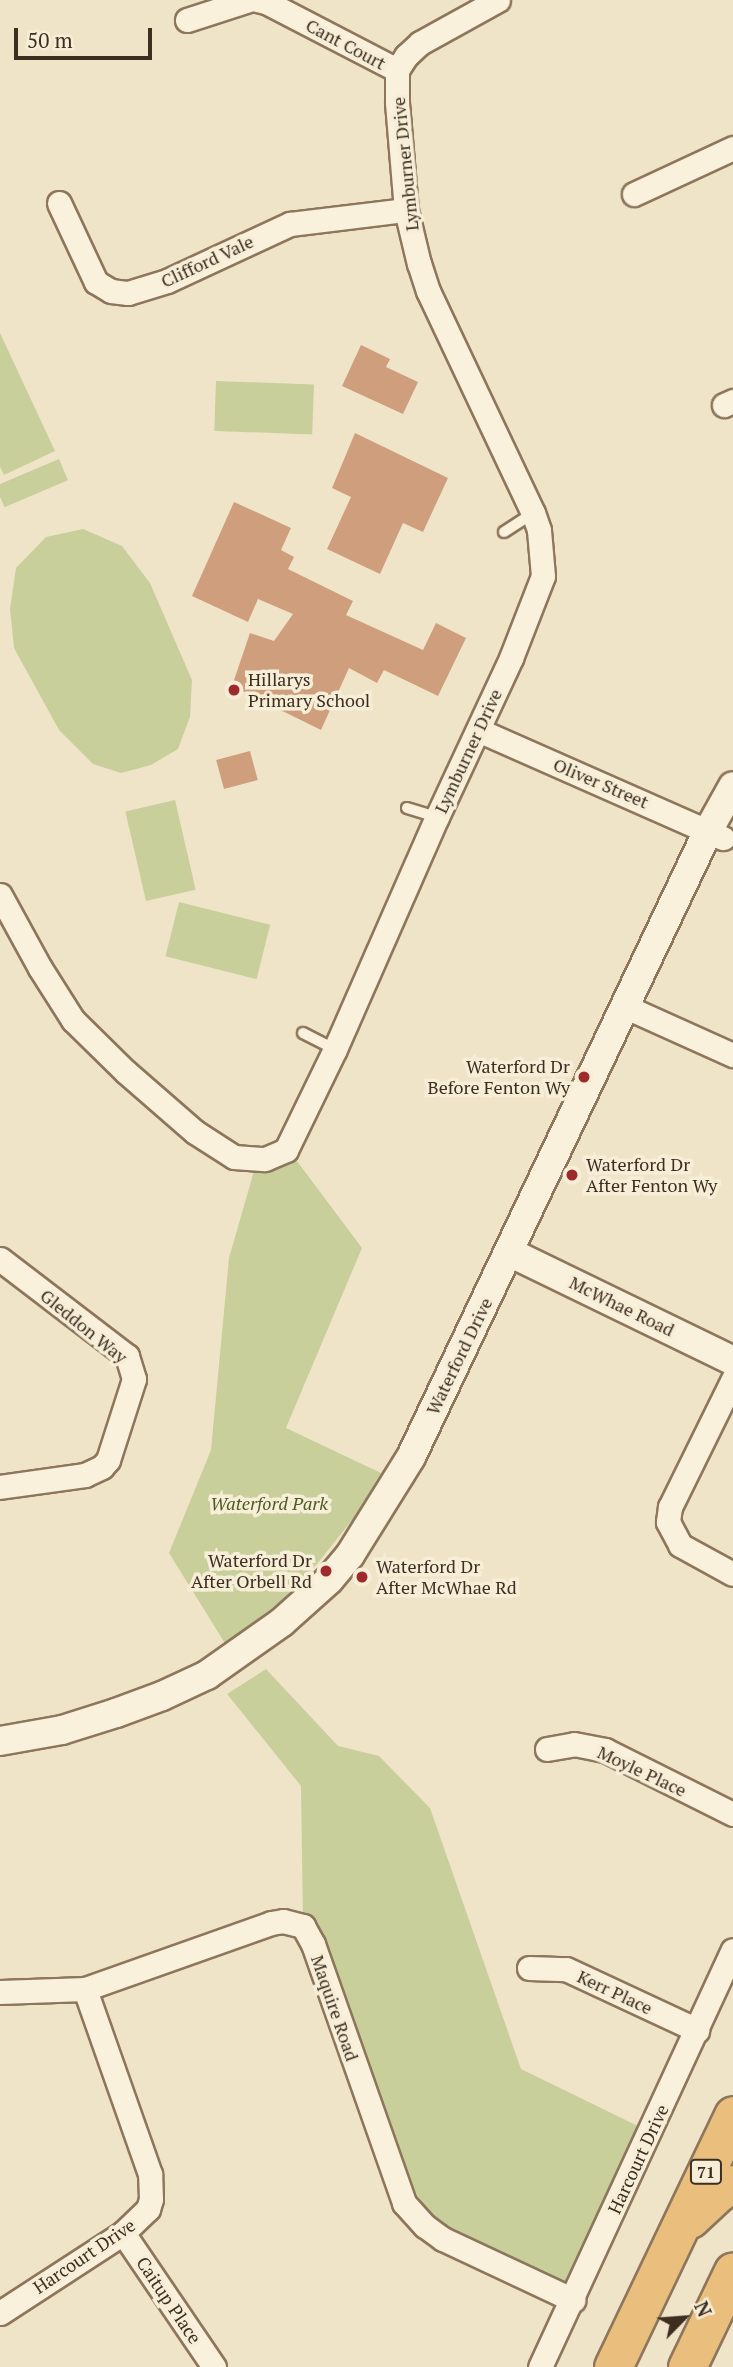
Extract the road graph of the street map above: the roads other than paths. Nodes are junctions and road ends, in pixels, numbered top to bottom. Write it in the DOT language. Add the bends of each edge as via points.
graph roads {
  1 [pos="249,0"];
  2 [pos="257,0"];
  3 [pos="498,0"];
  4 [pos="187,20"];
  5 [pos="397,70"];
  6 [pos="733,148"];
  7 [pos="634,194"];
  8 [pos="59,203"];
  9 [pos="406,210"];
  10 [pos="533,513"];
  11 [pos="504,532"];
  12 [pos="478,730"];
  13 [pos="733,786"];
  14 [pos="407,807"];
  15 [pos="437,817"];
  16 [pos="721,829"];
  17 [pos="0,895"];
  18 [pos="633,1010"];
  19 [pos="303,1033"];
  20 [pos="335,1049"];
  21 [pos="733,1055"];
  22 [pos="521,1248"];
  23 [pos="0,1259"];
  24 [pos="733,1343"];
  25 [pos="733,1361"];
  26 [pos="733,1379"];
  27 [pos="0,1487"];
  28 [pos="733,1574"];
  29 [pos="0,1741"];
  30 [pos="547,1749"];
  31 [pos="0,1757"];
  32 [pos="733,1814"];
  33 [pos="733,1950"];
  34 [pos="529,1968"];
  35 [pos="85,1989"];
  36 [pos="0,1992"];
  37 [pos="697,2030"];
  38 [pos="733,2115"];
  39 [pos="733,2184"];
  40 [pos="679,2230"];
  41 [pos="123,2233"];
  42 [pos="733,2271"];
  43 [pos="573,2300"];
  44 [pos="0,2313"];
  45 [pos="214,2367"];
  46 [pos="540,2367"];
  47 [pos="613,2367"];
  48 [pos="687,2367"];
  1 -- 4 [label="street"];
  2 -- 5 [label="street, Cant Court"];
  3 -- 5 [label="street" via="420,43"];
  5 -- 9 [label="street, Lymburner Drive"];
  6 -- 7 [label="street"];
  8 -- 9 [label="street, Clifford Vale" via="96,282 111,291 128,293 167,281 290,224"];
  9 -- 10 [label="street, Lymburner Drive" via="428,291"];
  10 -- 11 [label="lane"];
  10 -- 12 [label="street, Lymburner Drive" via="542,550 538,596"];
  12 -- 15 [label="street, Lymburner Drive"];
  12 -- 16 [label="street, Oliver Street"];
  13 -- 16 [label="street, Waterford Drive"];
  14 -- 15 [label="lane"];
  15 -- 20 [label="street, Lymburner Drive"];
  16 -- 18 [label="street, Waterford Drive"];
  17 -- 20 [label="street, Lymburner Drive" via="59,1000 89,1038 195,1132 234,1157 265,1159 286,1150"];
  18 -- 21 [label="street"];
  18 -- 22 [label="street, Waterford Drive"];
  19 -- 20 [label="lane"];
  22 -- 24 [label="street, McWhae Road"];
  22 -- 25 [label="street, McWhae Road"];
  22 -- 29 [label="street, Waterford Drive" via="398,1482 329,1580 282,1622 207,1675 94,1720"];
  22 -- 31 [label="street, Waterford Drive" via="444,1433 377,1544 332,1598 276,1647 203,1694 126,1726"];
  23 -- 27 [label="street, Gleddon Way" via="127,1356 134,1378 102,1467 85,1475"];
  26 -- 28 [label="street" via="670,1507 668,1522 680,1545"];
  30 -- 32 [label="street, Moyle Place" via="574,1744 605,1750"];
  33 -- 37 [label="street, Harcourt Drive"];
  34 -- 37 [label="street, Kerr Place" via="566,1969"];
  35 -- 36 [label="street, Maquire Road"];
  35 -- 41 [label="street, Harcourt Drive" via="150,2174 148,2209"];
  35 -- 43 [label="street, Maquire Road" via="271,1923 303,1926 404,2203 443,2239"];
  37 -- 43 [label="street, Harcourt Drive"];
  38 -- 40 [label="highway, 71"];
  39 -- 40 [label="highway"];
  40 -- 47 [label="highway, 71"];
  41 -- 44 [label="street, Harcourt Drive"];
  41 -- 45 [label="street, Caitup Place"];
  42 -- 48 [label="highway"];
  43 -- 46 [label="street, Harcourt Drive"];
}
